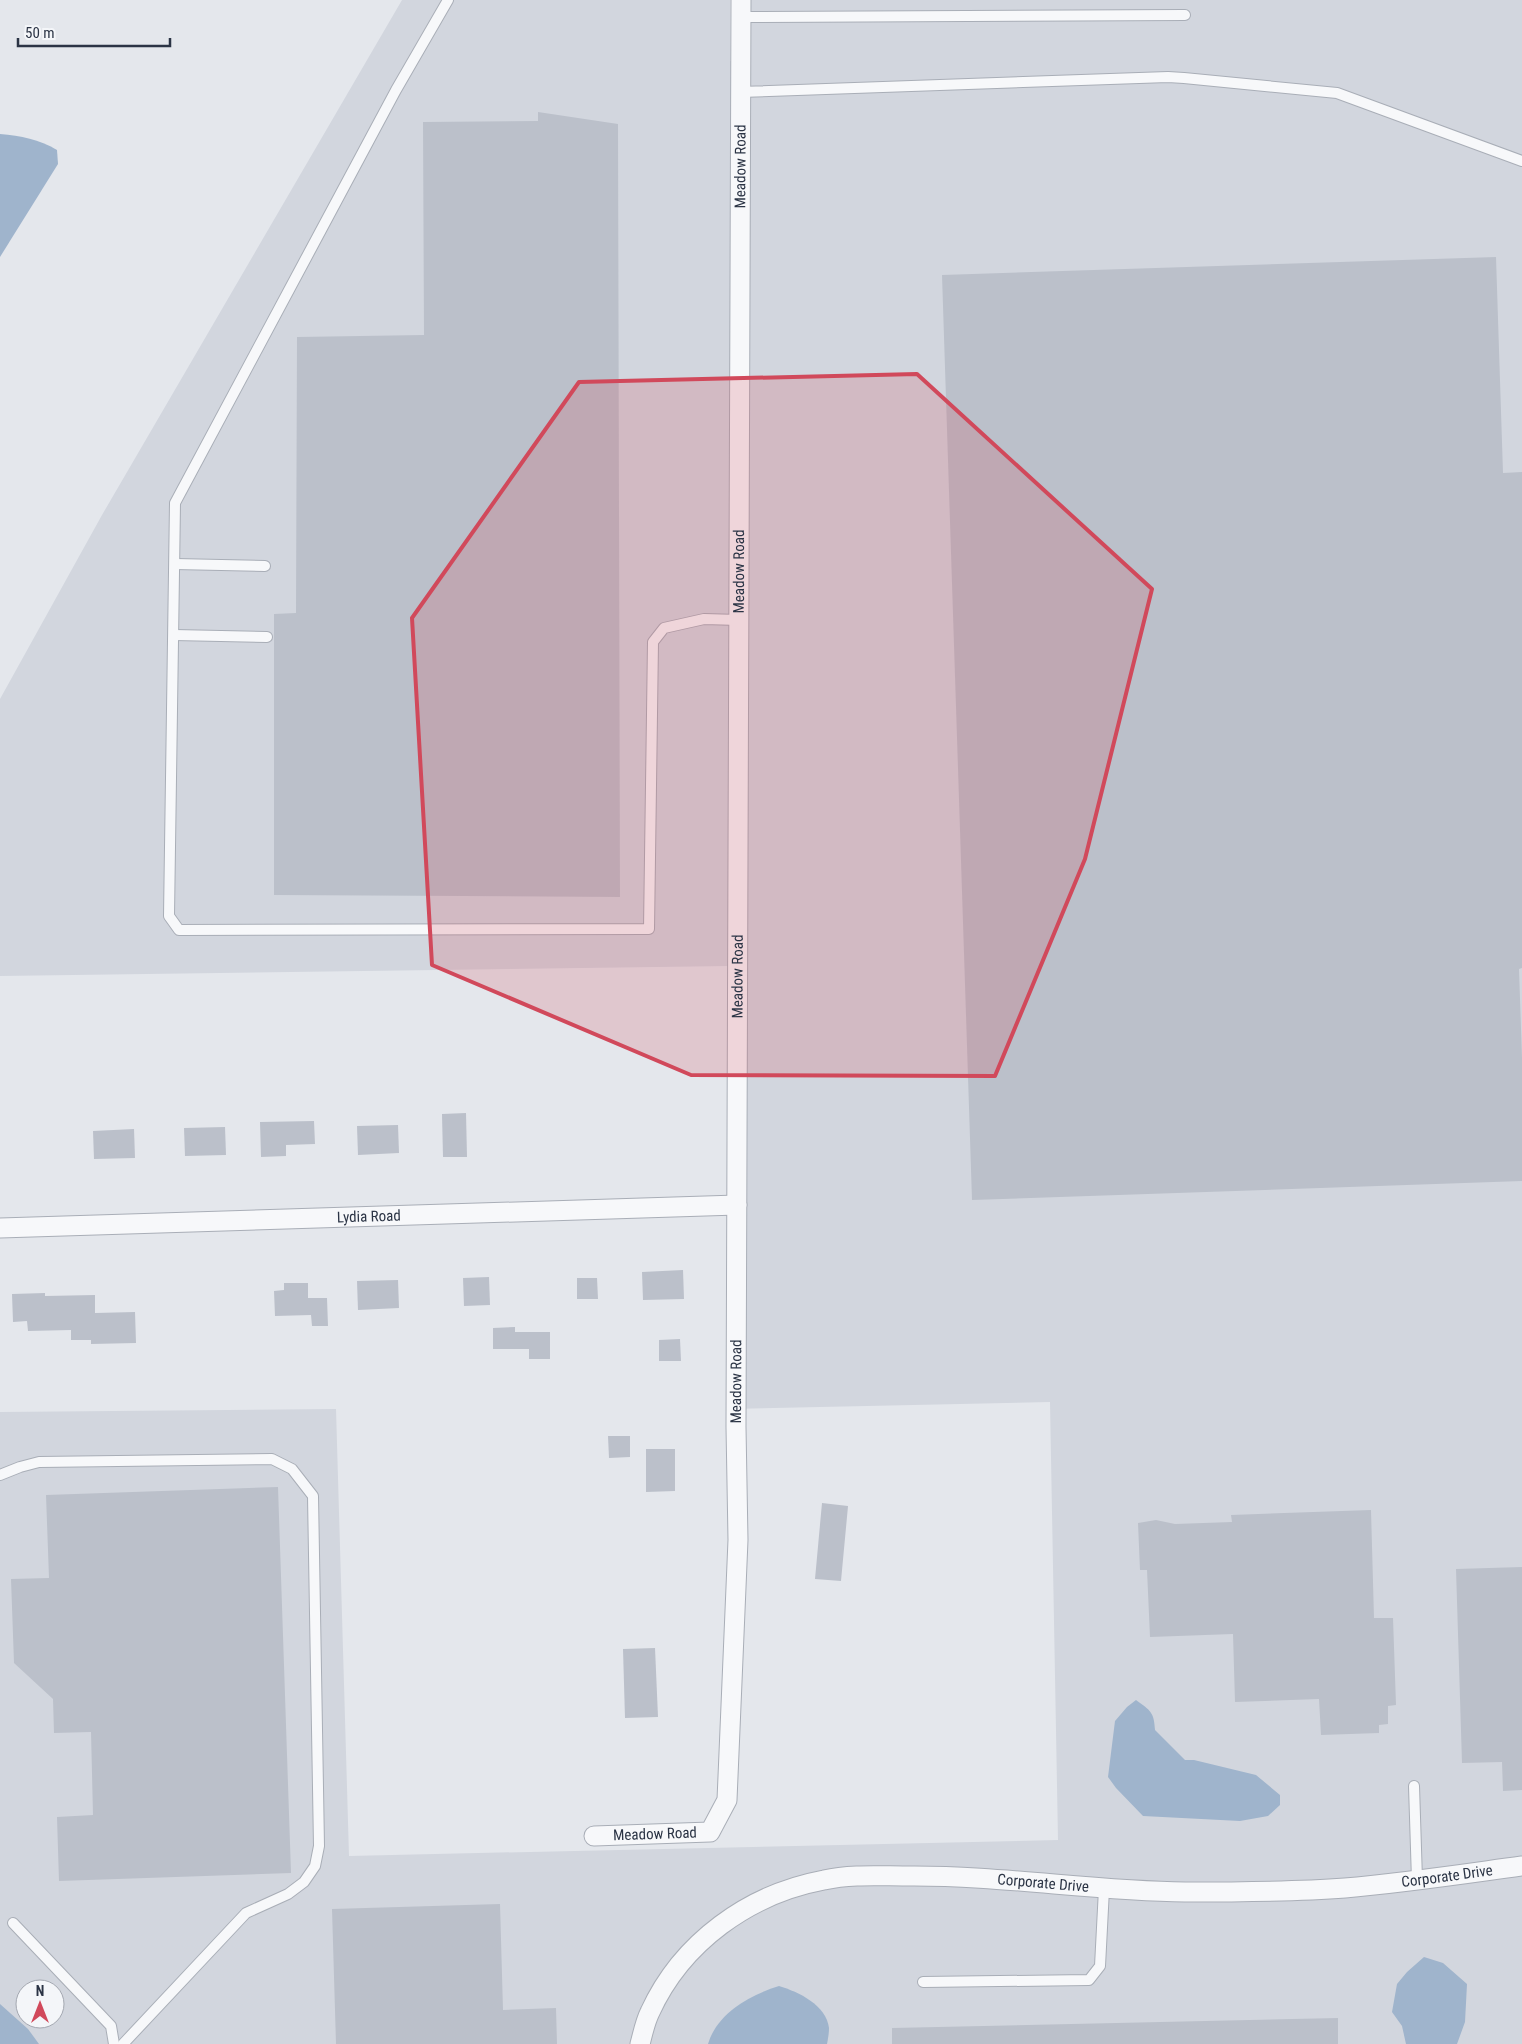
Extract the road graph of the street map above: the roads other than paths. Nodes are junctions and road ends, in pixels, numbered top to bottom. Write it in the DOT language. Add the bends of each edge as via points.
graph roads {
  1 [pos="448,0"];
  2 [pos="741,8"];
  3 [pos="1186,15"];
  4 [pos="740,92"];
  5 [pos="1522,161"];
  6 [pos="175,564"];
  7 [pos="265,566"];
  8 [pos="739,620"];
  9 [pos="174,635"];
  10 [pos="267,637"];
  11 [pos="737,1205"];
  12 [pos="0,1228"];
  13 [pos="0,1475"];
  14 [pos="1414,1786"];
  15 [pos="594,1836"];
  16 [pos="1522,1866"];
  17 [pos="1417,1880"];
  18 [pos="1104,1889"];
  19 [pos="13,1923"];
  20 [pos="923,1982"];
  21 [pos="114,2044"];
  22 [pos="123,2044"];
  23 [pos="640,2044"];
  1 -- 6 [label="lane" via="396,90 175,503"];
  2 -- 3 [label="lane"];
  2 -- 4 [label="street, Meadow Road"];
  4 -- 5 [label="lane" via="1168,77 1337,93"];
  4 -- 8 [label="street, Meadow Road"];
  6 -- 7 [label="lane"];
  6 -- 9 [label="lane"];
  8 -- 9 [label="lane" via="704,620 664,628 653,642 649,929 179,930 169,916"];
  8 -- 11 [label="street, Meadow Road"];
  9 -- 10 [label="lane"];
  11 -- 12 [label="street, Lydia Road"];
  11 -- 15 [label="street, Meadow Road" via="738,1540 727,1800 710,1832"];
  13 -- 22 [label="lane" via="38,1462 272,1459 292,1469 313,1496 319,1846 315,1866 304,1882 288,1894 246,1913"];
  14 -- 17 [label="lane"];
  16 -- 17 [label="street, Corporate Drive"];
  17 -- 18 [label="street, Corporate Drive" via="1265,1892"];
  18 -- 20 [label="lane" via="1100,1966 1089,1980"];
  18 -- 23 [label="street, Corporate Drive" via="1016,1880 924,1876 853,1876 791,1888 767,1897 715,1928 662,1989 649,2014"];
  19 -- 21 [label="lane" via="111,2026"];
}
